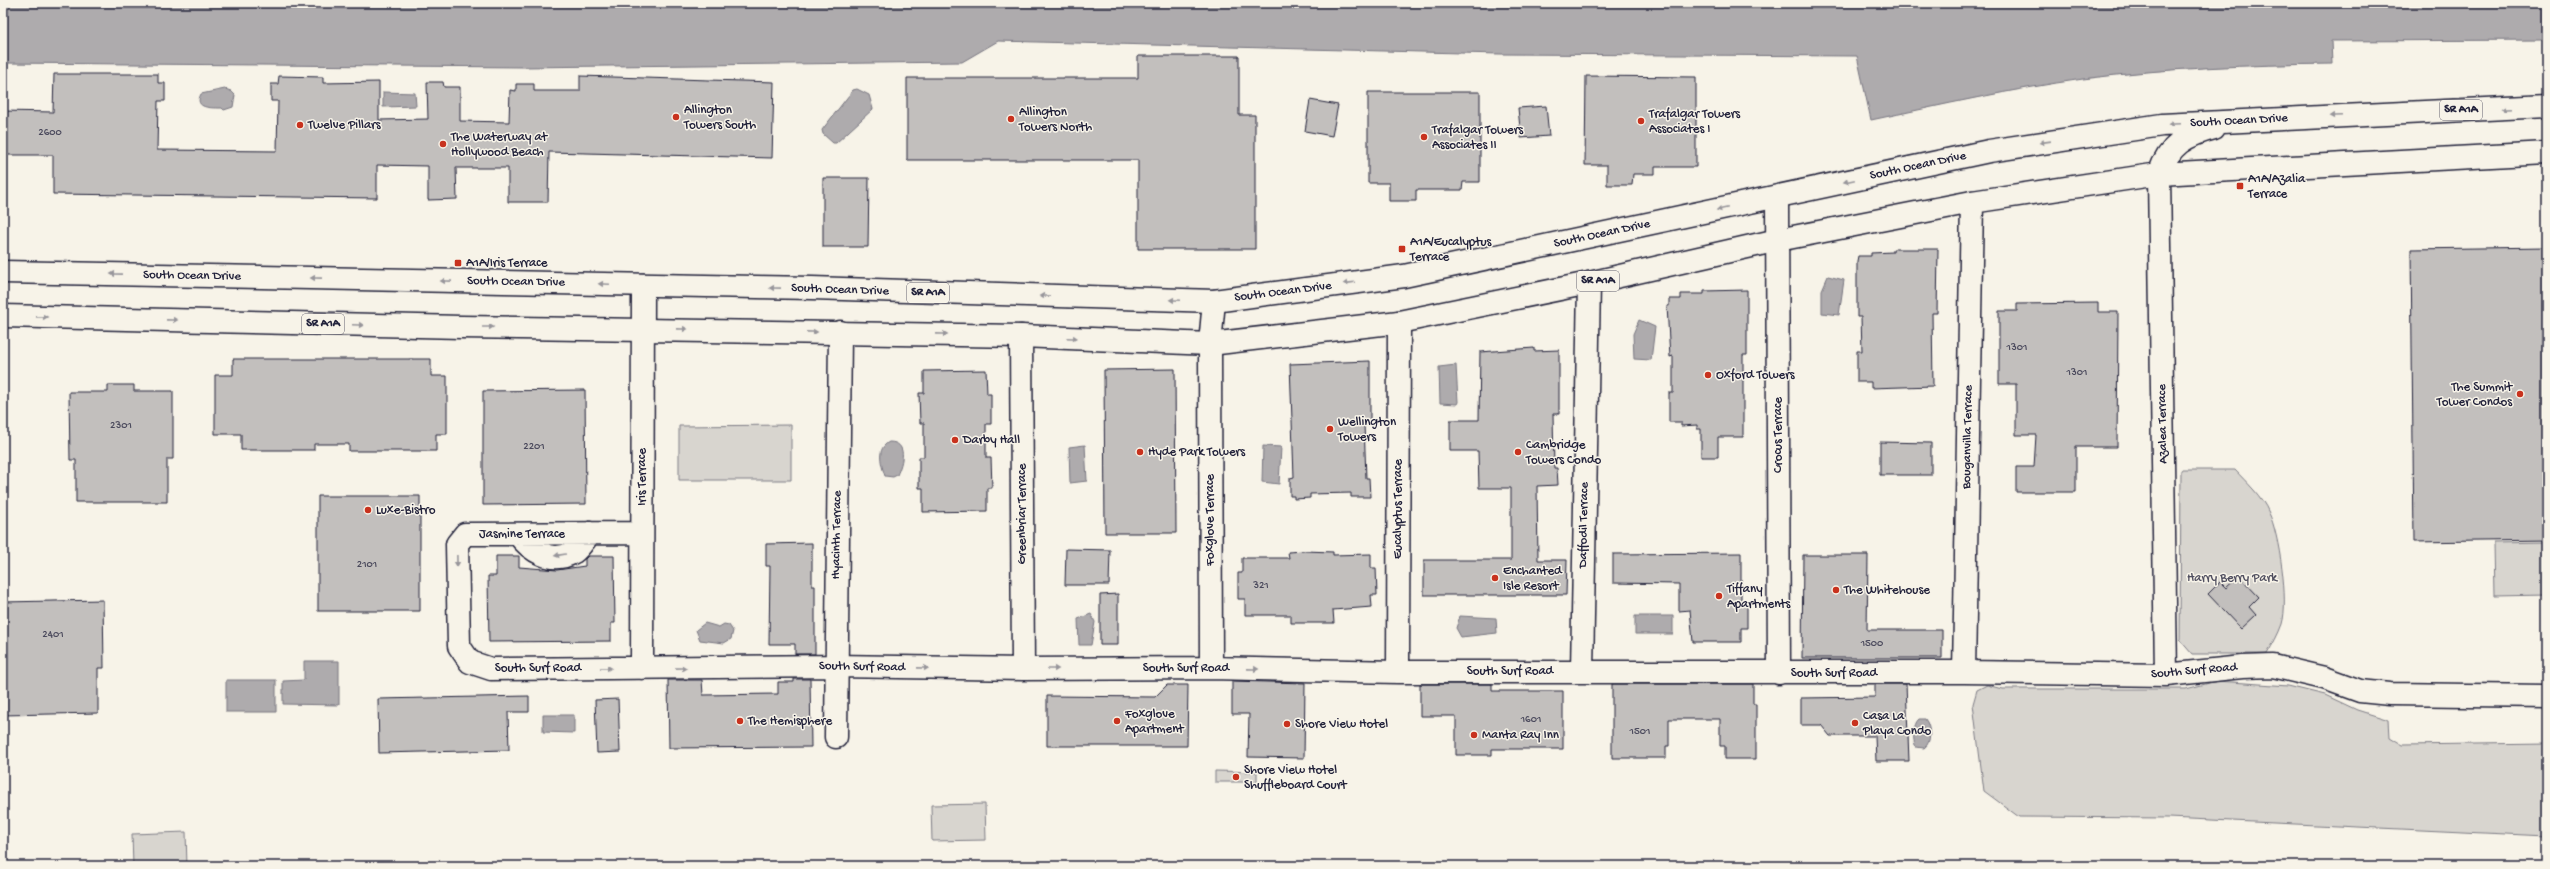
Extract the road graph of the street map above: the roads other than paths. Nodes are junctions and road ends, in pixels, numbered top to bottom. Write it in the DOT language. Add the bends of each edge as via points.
graph roads {
  1 [pos="2547,106"];
  2 [pos="2269,120"];
  3 [pos="2547,153"];
  4 [pos="2159,174"];
  5 [pos="1777,197"];
  6 [pos="1972,202"];
  7 [pos="1778,240"];
  8 [pos="3,272"];
  9 [pos="1589,283"];
  10 [pos="643,285"];
  11 [pos="1214,301"];
  12 [pos="3,316"];
  13 [pos="1399,322"];
  14 [pos="643,328"];
  15 [pos="840,332"];
  16 [pos="1021,336"];
  17 [pos="1210,344"];
  18 [pos="642,533"];
  19 [pos="470,662"];
  20 [pos="836,666"];
  21 [pos="642,668"];
  22 [pos="1211,668"];
  23 [pos="1023,669"];
  24 [pos="1582,671"];
  25 [pos="1398,672"];
  26 [pos="1964,672"];
  27 [pos="1779,673"];
  28 [pos="2166,675"];
  29 [pos="2547,696"];
  30 [pos="836,737"];
  1 -- 2 [label="street, South Ocean Drive / SR A1A, one-way"];
  2 -- 4 [label="street" via="2213,129 2191,136 2174,146 2165,157"];
  2 -- 5 [label="street, South Ocean Drive / SR A1A, one-way" via="2162,125 1989,151"];
  3 -- 4 [label="street, SR A1A"];
  4 -- 6 [label="street, SR A1A"];
  4 -- 28 [label="street, Azalea Terrace"];
  5 -- 7 [label="street, Crocus Terrace"];
  5 -- 11 [label="street, South Ocean Drive / SR A1A, one-way" via="1404,276"];
  6 -- 7 [label="street, SR A1A"];
  6 -- 26 [label="street, Bouganvilla Terrace"];
  7 -- 9 [label="street, SR A1A"];
  7 -- 27 [label="street, Crocus Terrace"];
  10 -- 8 [label="street, South Ocean Drive / SR A1A, one-way"];
  9 -- 13 [label="street, SR A1A"];
  9 -- 24 [label="street, Daffodil Terrace"];
  11 -- 10 [label="street, South Ocean Drive / SR A1A, one-way"];
  10 -- 14 [label="street, Iris Terrace"];
  11 -- 17 [label="street, Foxglove Terrace"];
  12 -- 14 [label="street, SR A1A, one-way" via="461,327"];
  13 -- 17 [label="street, SR A1A"];
  13 -- 25 [label="street, Eucalyptus Terrace"];
  14 -- 15 [label="street, SR A1A, one-way"];
  14 -- 18 [label="street, Iris Terrace"];
  15 -- 16 [label="street, SR A1A, one-way"];
  15 -- 20 [label="street, Hyacinth Terrace"];
  16 -- 17 [label="street, SR A1A, one-way"];
  16 -- 23 [label="street, Greenbriar Terrace"];
  17 -- 22 [label="street, Foxglove Terrace"];
  18 -- 19 [label="street, Jasmine Terrace, one-way" via="465,534 457,544 459,646"];
  18 -- 21 [label="street, Iris Terrace"];
  19 -- 21 [label="street, South Surf Road, one-way" via="492,669"];
  21 -- 20 [label="street, South Surf Road, one-way"];
  20 -- 23 [label="street, South Surf Road, one-way"];
  20 -- 30 [label="street, Hyacinth Terrace"];
  23 -- 22 [label="street, South Surf Road, one-way"];
  22 -- 25 [label="street, South Surf Road, one-way"];
  24 -- 25 [label="street, South Surf Road"];
  24 -- 27 [label="street, South Surf Road"];
  26 -- 27 [label="street, South Surf Road"];
  26 -- 28 [label="street, South Surf Road"];
  28 -- 29 [label="street, South Surf Road" via="2242,666 2273,666 2324,678 2360,691 2383,694"];
}
